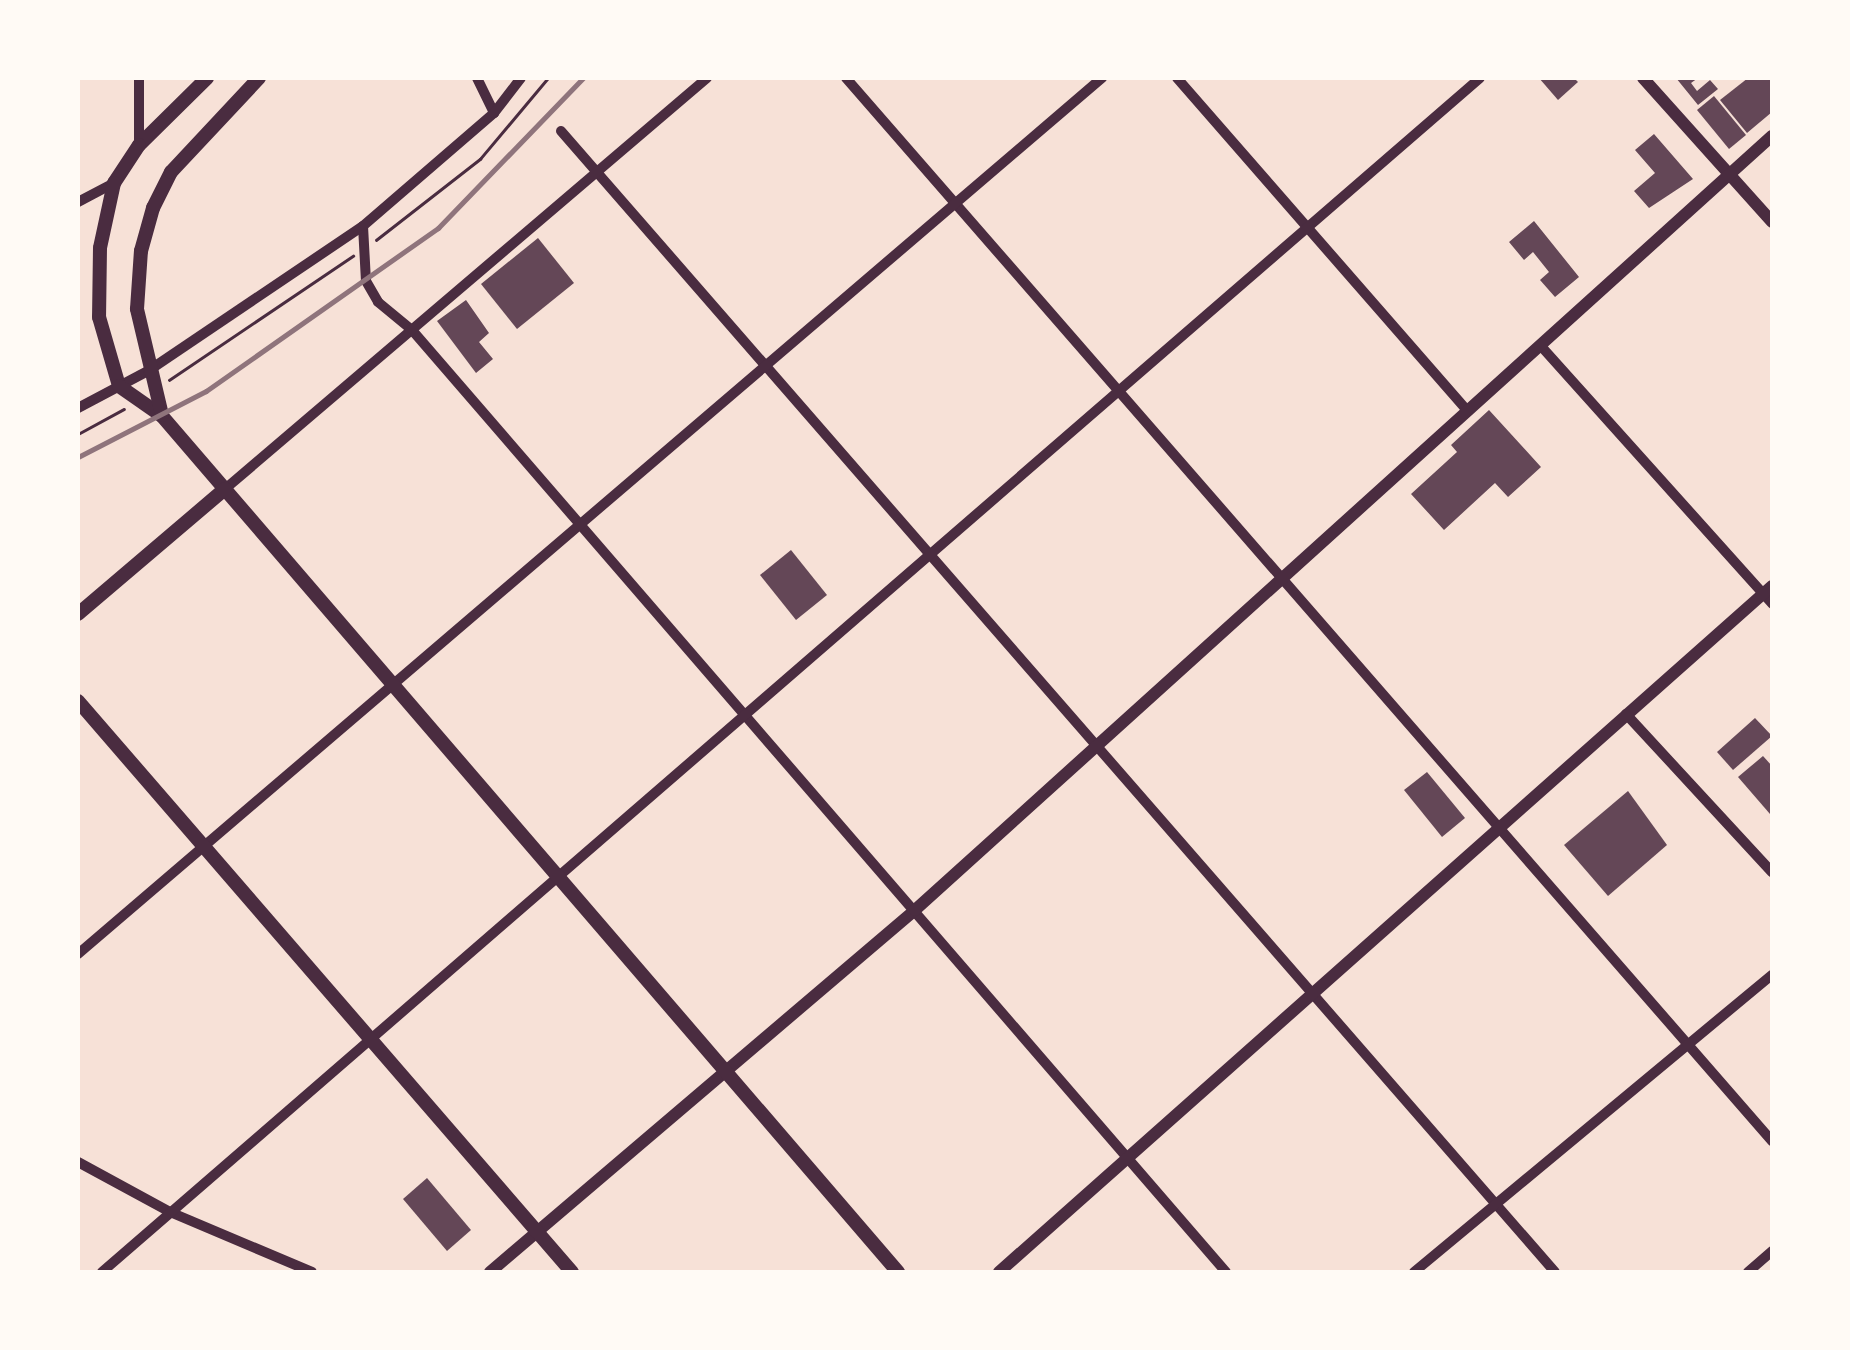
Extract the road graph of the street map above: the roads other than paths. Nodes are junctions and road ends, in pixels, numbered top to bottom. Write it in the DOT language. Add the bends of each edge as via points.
graph roads {
  1 [pos="139,78"];
  2 [pos="207,78"];
  3 [pos="259,78"];
  4 [pos="477,78"];
  5 [pos="521,78"];
  6 [pos="707,78"];
  7 [pos="846,78"];
  8 [pos="1102,78"];
  9 [pos="1178,78"];
  10 [pos="1480,78"];
  11 [pos="1644,78"];
  12 [pos="494,113"];
  13 [pos="561,131"];
  14 [pos="1772,136"];
  15 [pos="139,145"];
  16 [pos="598,171"];
  17 [pos="1730,174"];
  18 [pos="114,183"];
  19 [pos="78,202"];
  20 [pos="957,202"];
  21 [pos="1772,222"];
  22 [pos="363,226"];
  23 [pos="1308,227"];
  24 [pos="412,330"];
  25 [pos="1540,345"];
  26 [pos="766,366"];
  27 [pos="148,370"];
  28 [pos="120,386"];
  29 [pos="1119,392"];
  30 [pos="78,408"];
  31 [pos="1468,411"];
  32 [pos="162,416"];
  33 [pos="225,489"];
  34 [pos="580,524"];
  35 [pos="930,556"];
  36 [pos="1280,580"];
  37 [pos="1770,595"];
  38 [pos="78,614"];
  39 [pos="391,686"];
  40 [pos="78,701"];
  41 [pos="1626,714"];
  42 [pos="746,716"];
  43 [pos="1095,748"];
  44 [pos="1495,830"];
  45 [pos="205,845"];
  46 [pos="1772,872"];
  47 [pos="560,878"];
  48 [pos="915,910"];
  49 [pos="79,949"];
  50 [pos="1772,975"];
  51 [pos="1309,996"];
  52 [pos="375,1040"];
  53 [pos="1687,1049"];
  54 [pos="726,1072"];
  55 [pos="1772,1141"];
  56 [pos="1126,1158"];
  57 [pos="78,1162"];
  58 [pos="1494,1202"];
  59 [pos="170,1212"];
  60 [pos="538,1232"];
  61 [pos="1772,1251"];
  62 [pos="102,1272"];
  63 [pos="312,1272"];
  64 [pos="490,1272"];
  65 [pos="572,1272"];
  66 [pos="898,1272"];
  67 [pos="999,1272"];
  68 [pos="1226,1272"];
  69 [pos="1414,1272"];
  70 [pos="1555,1272"];
  71 [pos="1748,1272"];
  1 -- 15 [label="street"];
  2 -- 15 [label="main road"];
  3 -- 27 [label="main road" via="170,172 153,208 137,308"];
  4 -- 12 [label="street"];
  5 -- 12 [label="street"];
  6 -- 16 [label="street"];
  7 -- 20 [label="street"];
  8 -- 20 [label="street"];
  9 -- 23 [label="street"];
  10 -- 23 [label="street"];
  11 -- 17 [label="street"];
  12 -- 22 [label="street"];
  13 -- 16 [label="street"];
  14 -- 17 [label="street"];
  15 -- 18 [label="main road"];
  16 -- 24 [label="street"];
  16 -- 26 [label="street"];
  17 -- 21 [label="street"];
  17 -- 25 [label="street"];
  18 -- 19 [label="street"];
  18 -- 28 [label="main road" via="100,248 99,317"];
  20 -- 26 [label="street"];
  20 -- 29 [label="street"];
  22 -- 24 [label="street" via="366,280 378,302"];
  22 -- 27 [label="street"];
  23 -- 29 [label="street"];
  23 -- 31 [label="street"];
  24 -- 33 [label="street"];
  24 -- 34 [label="street"];
  25 -- 31 [label="street"];
  25 -- 37 [label="street"];
  26 -- 34 [label="street"];
  26 -- 35 [label="street"];
  27 -- 28 [label="street"];
  27 -- 32 [label="main road"];
  28 -- 30 [label="street"];
  28 -- 32 [label="main road"];
  29 -- 35 [label="street"];
  29 -- 36 [label="street"];
  31 -- 36 [label="street"];
  32 -- 33 [label="main road"];
  33 -- 38 [label="main road"];
  33 -- 39 [label="main road"];
  34 -- 39 [label="street"];
  34 -- 42 [label="street"];
  35 -- 42 [label="street"];
  35 -- 43 [label="street"];
  36 -- 43 [label="street"];
  36 -- 44 [label="street"];
  37 -- 41 [label="street"];
  39 -- 45 [label="street"];
  39 -- 47 [label="main road"];
  40 -- 45 [label="main road"];
  41 -- 44 [label="street"];
  41 -- 46 [label="street"];
  42 -- 47 [label="street"];
  42 -- 48 [label="street"];
  43 -- 48 [label="street"];
  43 -- 51 [label="street"];
  44 -- 51 [label="street"];
  44 -- 53 [label="street"];
  45 -- 49 [label="street"];
  45 -- 52 [label="main road"];
  47 -- 52 [label="street"];
  47 -- 54 [label="main road"];
  48 -- 54 [label="street"];
  48 -- 56 [label="street"];
  50 -- 53 [label="street"];
  51 -- 56 [label="street"];
  51 -- 58 [label="street"];
  52 -- 59 [label="street"];
  52 -- 60 [label="main road"];
  53 -- 55 [label="street"];
  53 -- 58 [label="street"];
  54 -- 60 [label="street"];
  54 -- 66 [label="main road"];
  56 -- 67 [label="street"];
  56 -- 68 [label="street"];
  57 -- 59 [label="street"];
  58 -- 69 [label="street"];
  58 -- 70 [label="street"];
  59 -- 62 [label="street"];
  59 -- 63 [label="street"];
  60 -- 64 [label="street"];
  60 -- 65 [label="main road"];
  61 -- 71 [label="street"];
}
